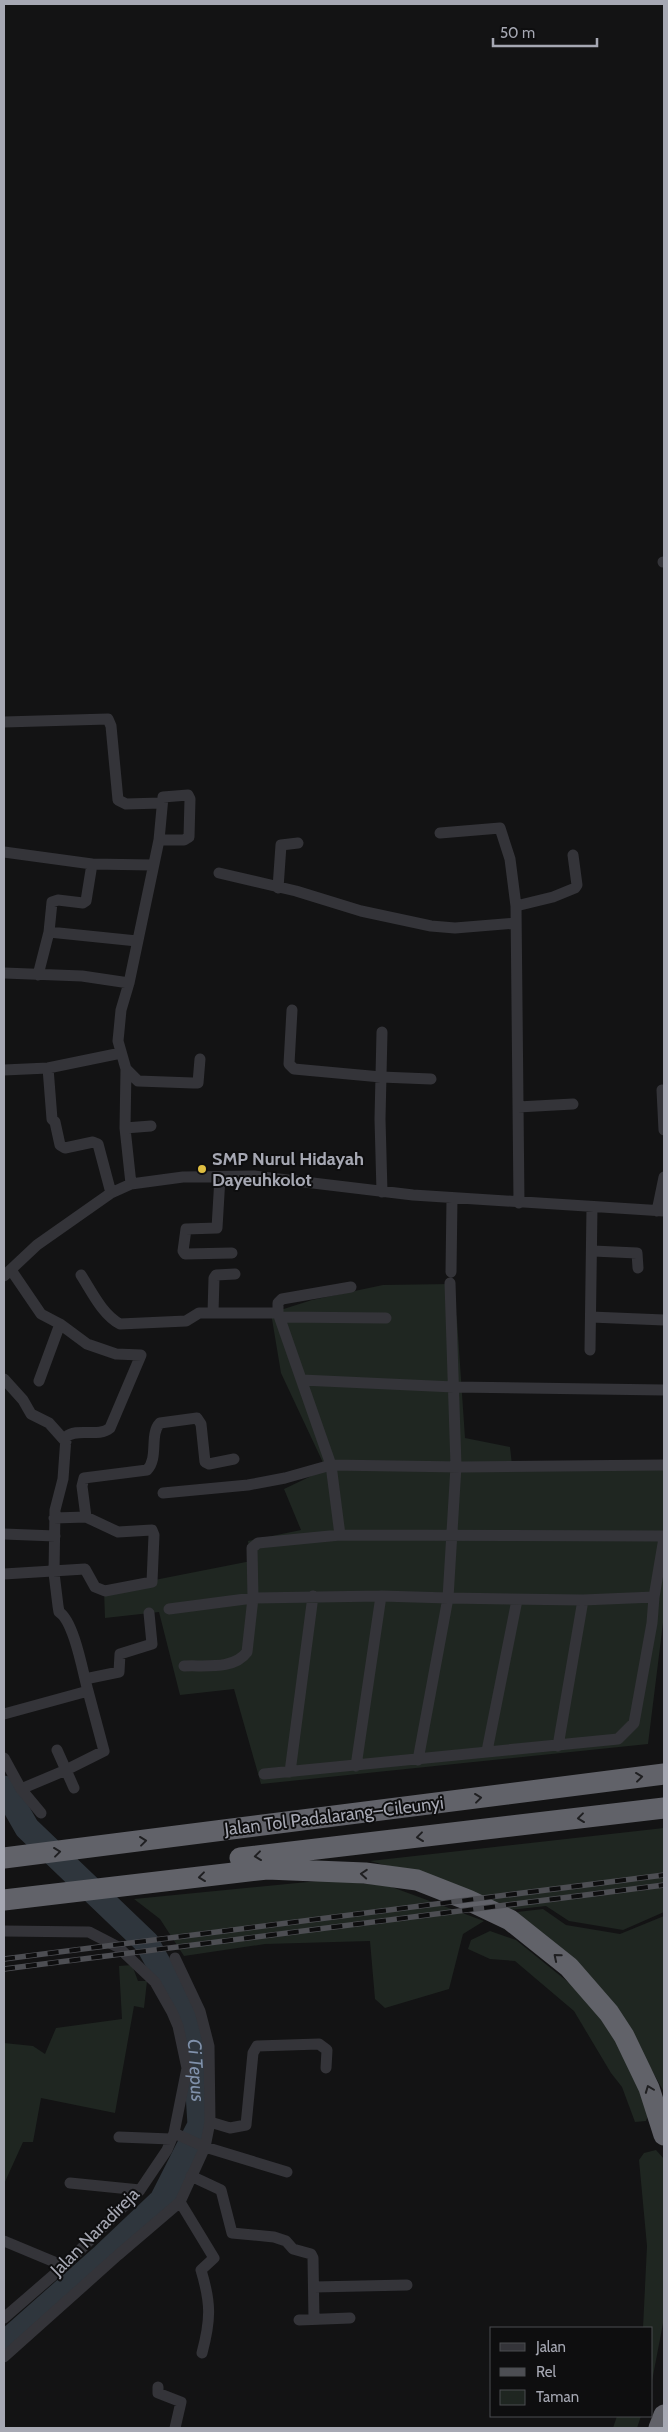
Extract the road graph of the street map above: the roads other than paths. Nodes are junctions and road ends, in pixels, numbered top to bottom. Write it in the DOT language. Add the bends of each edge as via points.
graph roads {
  1 [pos="4,722"];
  2 [pos="165,799"];
  3 [pos="440,833"];
  4 [pos="167,840"];
  5 [pos="298,843"];
  6 [pos="4,852"];
  7 [pos="573,855"];
  8 [pos="92,864"];
  9 [pos="152,865"];
  10 [pos="219,873"];
  11 [pos="278,888"];
  12 [pos="516,906"];
  13 [pos="516,923"];
  14 [pos="49,932"];
  15 [pos="137,941"];
  16 [pos="4,973"];
  17 [pos="38,975"];
  18 [pos="129,983"];
  19 [pos="292,1010"];
  20 [pos="382,1032"];
  21 [pos="121,1053"];
  22 [pos="200,1059"];
  23 [pos="48,1068"];
  24 [pos="126,1069"];
  25 [pos="4,1070"];
  26 [pos="381,1077"];
  27 [pos="431,1078"];
  28 [pos="662,1090"];
  29 [pos="573,1104"];
  30 [pos="518,1108"];
  31 [pos="151,1126"];
  32 [pos="125,1128"];
  33 [pos="664,1130"];
  34 [pos="220,1177"];
  35 [pos="664,1177"];
  36 [pos="131,1184"];
  37 [pos="382,1192"];
  38 [pos="111,1194"];
  39 [pos="452,1198"];
  40 [pos="520,1203"];
  41 [pos="592,1207"];
  42 [pos="661,1211"];
  43 [pos="593,1251"];
  44 [pos="232,1253"];
  45 [pos="638,1268"];
  46 [pos="7,1273"];
  47 [pos="235,1274"];
  48 [pos="81,1275"];
  49 [pos="352,1287"];
  50 [pos="213,1313"];
  51 [pos="280,1315"];
  52 [pos="591,1317"];
  53 [pos="386,1318"];
  54 [pos="664,1320"];
  55 [pos="60,1324"];
  56 [pos="590,1350"];
  57 [pos="4,1379"];
  58 [pos="302,1380"];
  59 [pos="39,1381"];
  60 [pos="454,1387"];
  61 [pos="664,1390"];
  62 [pos="66,1442"];
  63 [pos="234,1459"];
  64 [pos="332,1464"];
  65 [pos="664,1465"];
  66 [pos="456,1466"];
  67 [pos="163,1493"];
  68 [pos="86,1517"];
  69 [pos="54,1518"];
  70 [pos="4,1534"];
  71 [pos="453,1534"];
  72 [pos="340,1535"];
  73 [pos="55,1536"];
  74 [pos="664,1537"];
  75 [pos="54,1573"];
  76 [pos="4,1574"];
  77 [pos="313,1596"];
  78 [pos="381,1596"];
  79 [pos="654,1597"];
  80 [pos="253,1598"];
  81 [pos="448,1598"];
  82 [pos="517,1600"];
  83 [pos="583,1600"];
  84 [pos="169,1609"];
  85 [pos="148,1613"];
  86 [pos="184,1666"];
  87 [pos="85,1679"];
  88 [pos="88,1691"];
  89 [pos="4,1714"];
  90 [pos="558,1746"];
  91 [pos="57,1750"];
  92 [pos="486,1751"];
  93 [pos="4,1758"];
  94 [pos="418,1760"];
  95 [pos="356,1766"];
  96 [pos="66,1770"];
  97 [pos="290,1772"];
  98 [pos="264,1774"];
  99 [pos="664,1774"];
  100 [pos="74,1788"];
  101 [pos="21,1789"];
  102 [pos="664,1808"];
  103 [pos="41,1813"];
  104 [pos="11,1858"];
  105 [pos="115,1880"];
  106 [pos="13,1891"];
  107 [pos="4,1931"];
  108 [pos="175,1958"];
  109 [pos="326,2068"];
  110 [pos="210,2122"];
  111 [pos="664,2135"];
  112 [pos="173,2136"];
  113 [pos="118,2137"];
  114 [pos="204,2146"];
  115 [pos="287,2172"];
  116 [pos="191,2176"];
  117 [pos="70,2184"];
  118 [pos="140,2190"];
  119 [pos="180,2202"];
  120 [pos="4,2241"];
  121 [pos="64,2266"];
  122 [pos="408,2285"];
  123 [pos="314,2287"];
  124 [pos="4,2318"];
  125 [pos="350,2318"];
  126 [pos="314,2319"];
  127 [pos="299,2320"];
  128 [pos="202,2353"];
  129 [pos="4,2357"];
  130 [pos="158,2387"];
  131 [pos="664,2415"];
  132 [pos="175,2428"];
  133 [pos="659,2428"];
  1 -- 2 [label="street" via="108,719 112,726 118,800 126,804"];
  2 -- 4 [label="street"];
  2 -- 4 [label="street" via="180,795 190,798 187,839"];
  3 -- 12 [label="street" via="500,828 512,865"];
  4 -- 9 [label="street"];
  5 -- 11 [label="street" via="281,845"];
  6 -- 8 [label="street"];
  7 -- 12 [label="street" via="575,888"];
  8 -- 9 [label="street"];
  8 -- 14 [label="street" via="86,902 52,902"];
  9 -- 15 [label="street"];
  10 -- 11 [label="street"];
  11 -- 13 [label="street" via="431,926 456,928"];
  12 -- 13 [label="street"];
  13 -- 30 [label="street"];
  14 -- 15 [label="street"];
  14 -- 17 [label="street"];
  15 -- 18 [label="street"];
  16 -- 17 [label="street"];
  17 -- 18 [label="street" via="82,976"];
  18 -- 21 [label="street" via="121,1010 118,1041"];
  19 -- 26 [label="street" via="289,1064 292,1067"];
  20 -- 26 [label="street"];
  21 -- 23 [label="street"];
  21 -- 24 [label="street"];
  22 -- 24 [label="street" via="198,1083 143,1082"];
  23 -- 25 [label="street"];
  23 -- 38 [label="street" via="52,1119 60,1145 65,1148 93,1142 98,1144"];
  24 -- 32 [label="street"];
  26 -- 27 [label="street"];
  26 -- 37 [label="street"];
  28 -- 33 [label="street"];
  29 -- 30 [label="street"];
  30 -- 40 [label="street"];
  31 -- 32 [label="street"];
  32 -- 36 [label="street"];
  34 -- 36 [label="street" via="183,1177"];
  34 -- 37 [label="street" via="254,1176"];
  34 -- 44 [label="street" via="217,1228 186,1228 183,1250 185,1254"];
  35 -- 42 [label="street"];
  36 -- 38 [label="street"];
  37 -- 39 [label="street"];
  38 -- 46 [label="street" via="37,1245"];
  39 -- 40 [label="street"];
  39 -- 60 [label="street" via="450,1278"];
  40 -- 41 [label="street"];
  41 -- 42 [label="street"];
  41 -- 43 [label="street"];
  43 -- 45 [label="street" via="637,1253"];
  43 -- 52 [label="street"];
  46 -- 55 [label="street" via="42,1314"];
  47 -- 50 [label="street" via="216,1275 214,1278"];
  48 -- 50 [label="street" via="102,1308 120,1324 186,1321 197,1314"];
  49 -- 51 [label="street" via="282,1298 278,1303"];
  50 -- 51 [label="street"];
  51 -- 53 [label="street"];
  51 -- 58 [label="street"];
  52 -- 54 [label="street"];
  52 -- 56 [label="street"];
  55 -- 59 [label="street"];
  55 -- 62 [label="street" via="86,1344 116,1354 142,1355 110,1428 102,1432 69,1434"];
  57 -- 62 [label="street" via="31,1414 49,1423"];
  58 -- 60 [label="street"];
  58 -- 64 [label="street"];
  60 -- 61 [label="street"];
  60 -- 66 [label="street"];
  62 -- 69 [label="street" via="63,1480"];
  63 -- 68 [label="street" via="205,1462 198,1418 160,1423 152,1463 147,1470 82,1480"];
  64 -- 66 [label="street"];
  64 -- 67 [label="street" via="248,1485"];
  64 -- 72 [label="street"];
  65 -- 66 [label="street"];
  66 -- 71 [label="street"];
  68 -- 69 [label="street"];
  68 -- 75 [label="street" via="118,1532 152,1530 152,1582 105,1591 95,1587 85,1569"];
  69 -- 73 [label="street"];
  70 -- 73 [label="street"];
  71 -- 72 [label="street"];
  71 -- 74 [label="street"];
  71 -- 81 [label="street"];
  72 -- 80 [label="street" via="254,1544"];
  73 -- 75 [label="street"];
  74 -- 79 [label="street"];
  75 -- 76 [label="street"];
  75 -- 87 [label="street" via="59,1612 65,1615"];
  77 -- 78 [label="street"];
  77 -- 80 [label="street"];
  77 -- 97 [label="street"];
  78 -- 81 [label="street"];
  78 -- 95 [label="street"];
  79 -- 83 [label="street"];
  79 -- 90 [label="street" via="634,1723 618,1739"];
  80 -- 84 [label="street"];
  80 -- 86 [label="street" via="247,1652 243,1658 233,1664"];
  81 -- 82 [label="street"];
  81 -- 94 [label="street"];
  82 -- 83 [label="street"];
  82 -- 92 [label="street"];
  83 -- 90 [label="street"];
  85 -- 87 [label="street" via="152,1644 120,1654 119,1672"];
  87 -- 88 [label="street"];
  88 -- 89 [label="street"];
  88 -- 96 [label="street" via="104,1750"];
  90 -- 92 [label="street"];
  91 -- 96 [label="street"];
  92 -- 94 [label="street"];
  93 -- 101 [label="street"];
  94 -- 95 [label="street"];
  95 -- 97 [label="street"];
  96 -- 100 [label="street"];
  96 -- 101 [label="street"];
  97 -- 98 [label="street"];
  104 -- 99 [label="highway, Jalan Tol Padalarang–Cileunyi, one-way"];
  101 -- 103 [label="street"];
  102 -- 105 [label="highway, Jalan Tol Padalarang–Cileunyi, one-way"];
  105 -- 106 [label="highway, Jalan Tol Padalarang–Cileunyi"];
  111 -- 105 [label="highway, one-way" via="650,2088 609,2013 569,1967 541,1943 510,1920 468,1900 417,1880 366,1873 267,1870"];
  107 -- 112 [label="street, Jalan Naradireja" via="89,1932 118,1947 155,1982 178,2026 187,2068"];
  108 -- 110 [label="street" via="200,2011 208,2038"];
  109 -- 110 [label="street" via="327,2050 320,2044 258,2046 253,2053 246,2125 230,2128"];
  110 -- 114 [label="street"];
  112 -- 113 [label="street"];
  112 -- 114 [label="street"];
  112 -- 118 [label="street, Jalan Naradireja"];
  114 -- 115 [label="street"];
  114 -- 116 [label="street"];
  116 -- 119 [label="street"];
  116 -- 123 [label="street" via="221,2190 232,2234 274,2238 286,2242 293,2249 311,2254"];
  117 -- 118 [label="street"];
  118 -- 121 [label="street, Jalan Naradireja"];
  119 -- 128 [label="street" via="214,2258 201,2270 209,2298"];
  119 -- 129 [label="street"];
  120 -- 121 [label="street"];
  121 -- 124 [label="street, Jalan Naradireja"];
  122 -- 123 [label="street"];
  123 -- 126 [label="street"];
  125 -- 126 [label="street"];
  126 -- 127 [label="street"];
  130 -- 132 [label="street" via="158,2393 182,2402"];
  131 -- 133 [label="highway"];
}
